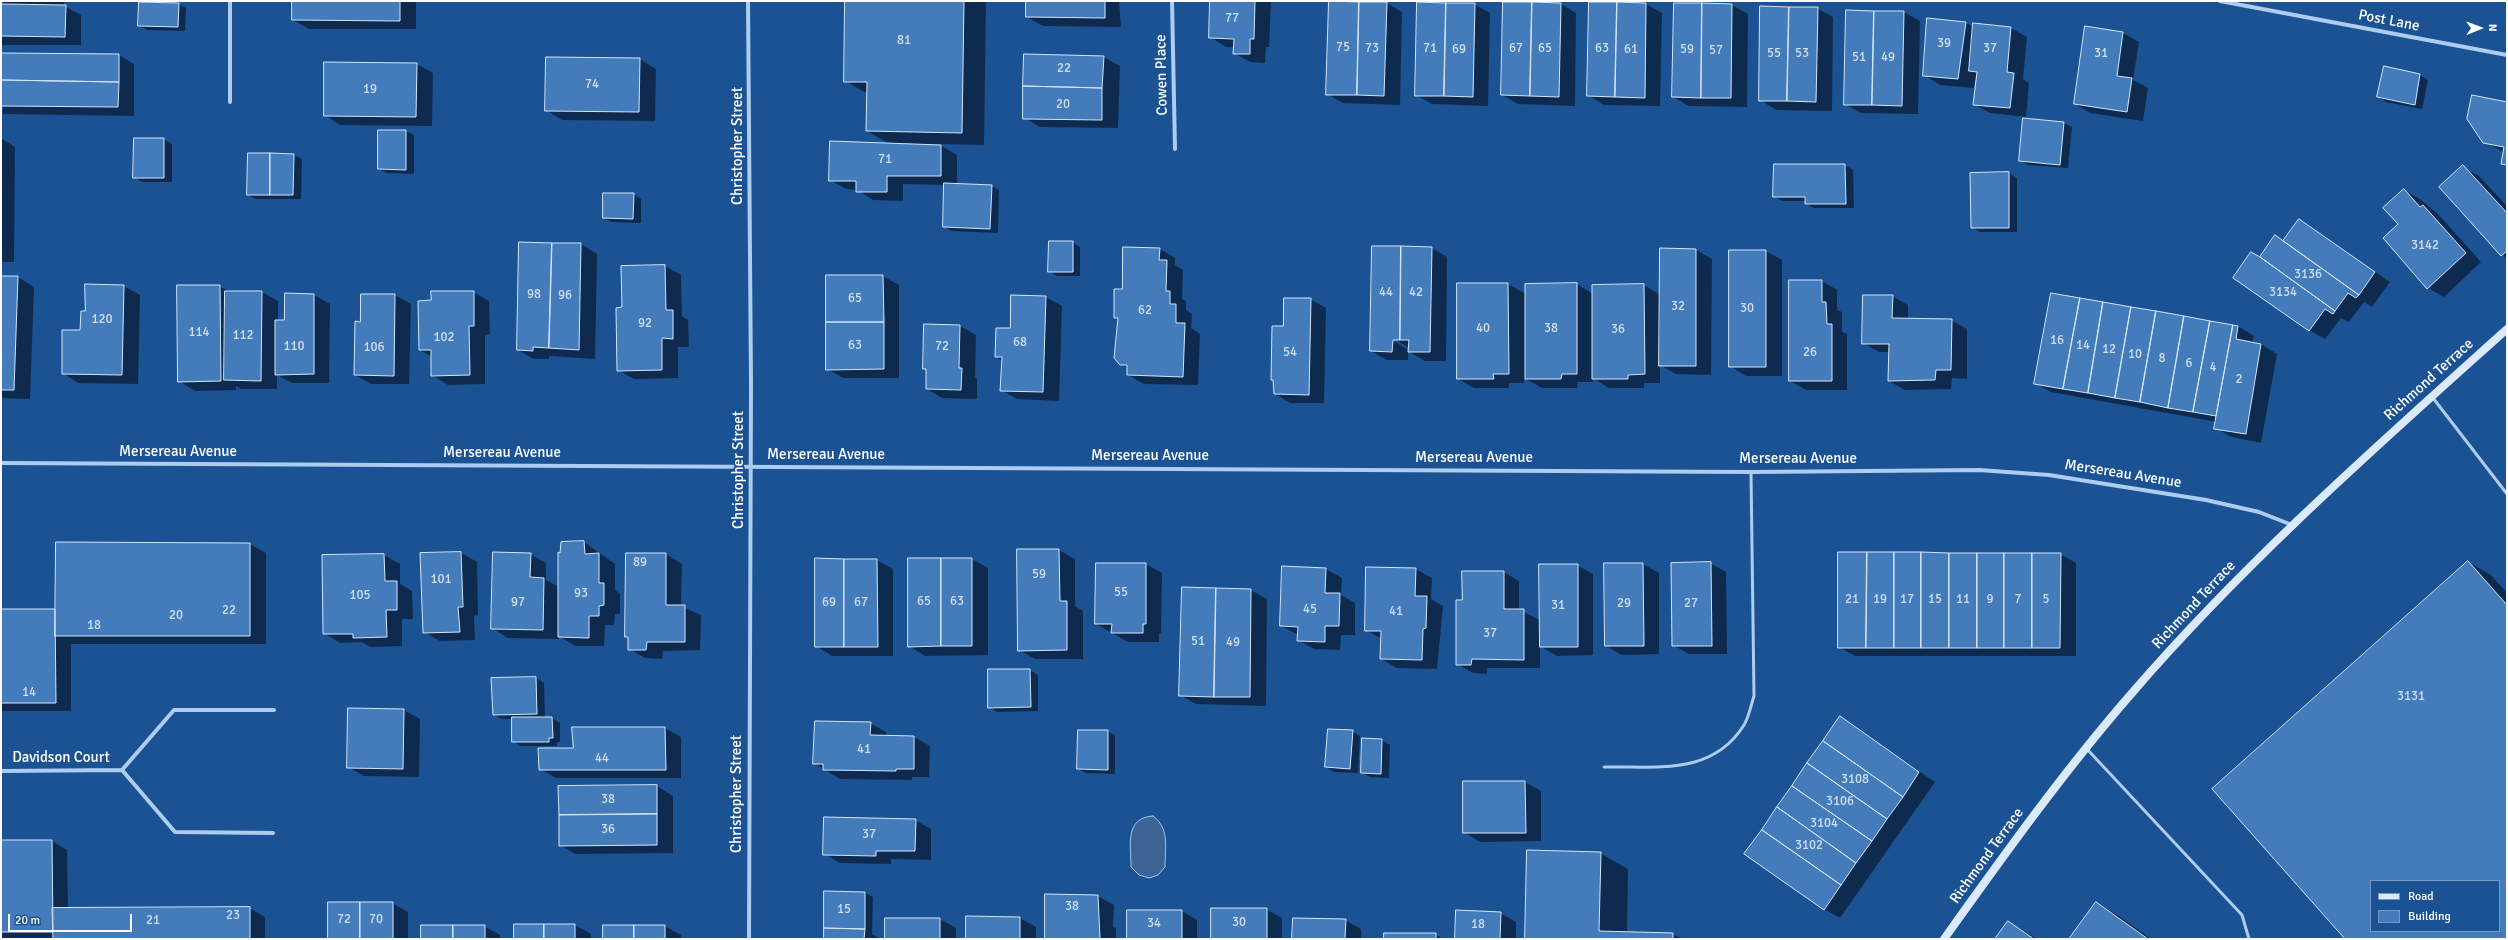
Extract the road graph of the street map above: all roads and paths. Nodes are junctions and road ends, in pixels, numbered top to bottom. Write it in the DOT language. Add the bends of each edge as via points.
graph roads {
  1 [pos="230,1"];
  2 [pos="748,1"];
  3 [pos="1172,1"];
  4 [pos="2220,1"];
  5 [pos="2507,55"];
  6 [pos="230,102"];
  7 [pos="1175,149"];
  8 [pos="2507,328"];
  9 [pos="2432,396"];
  10 [pos="1,463"];
  11 [pos="751,466"];
  12 [pos="1751,472"];
  13 [pos="2507,494"];
  14 [pos="2293,525"];
  15 [pos="274,710"];
  16 [pos="2086,748"];
  17 [pos="1604,767"];
  18 [pos="122,770"];
  19 [pos="1,771"];
  20 [pos="273,833"];
  21 [pos="749,939"];
  22 [pos="1944,939"];
  23 [pos="2250,939"];
  1 -- 6 [label="street"];
  2 -- 11 [label="street, Christopher Street"];
  3 -- 7 [label="street, Cowen Place"];
  4 -- 5 [label="street, Post Lane"];
  8 -- 9 [label="main road, Richmond Terrace"];
  9 -- 13 [label="lane"];
  9 -- 14 [label="main road, Richmond Terrace"];
  10 -- 11 [label="street, Mersereau Avenue"];
  11 -- 12 [label="street, Mersereau Avenue"];
  11 -- 21 [label="street, Christopher Street"];
  12 -- 14 [label="street, Mersereau Avenue" via="1979,470 2049,474 2206,500 2259,512"];
  12 -- 17 [label="lane" via="1754,696 1745,724 1718,754 1692,765"];
  14 -- 16 [label="main road, Richmond Terrace" via="2238,578 2132,692"];
  15 -- 18 [label="street, Davidson Court" via="174,710"];
  16 -- 22 [label="main road, Richmond Terrace"];
  16 -- 23 [label="lane" via="2242,914"];
  18 -- 19 [label="street, Davidson Court"];
  18 -- 20 [label="street, Davidson Court" via="175,832"];
}
